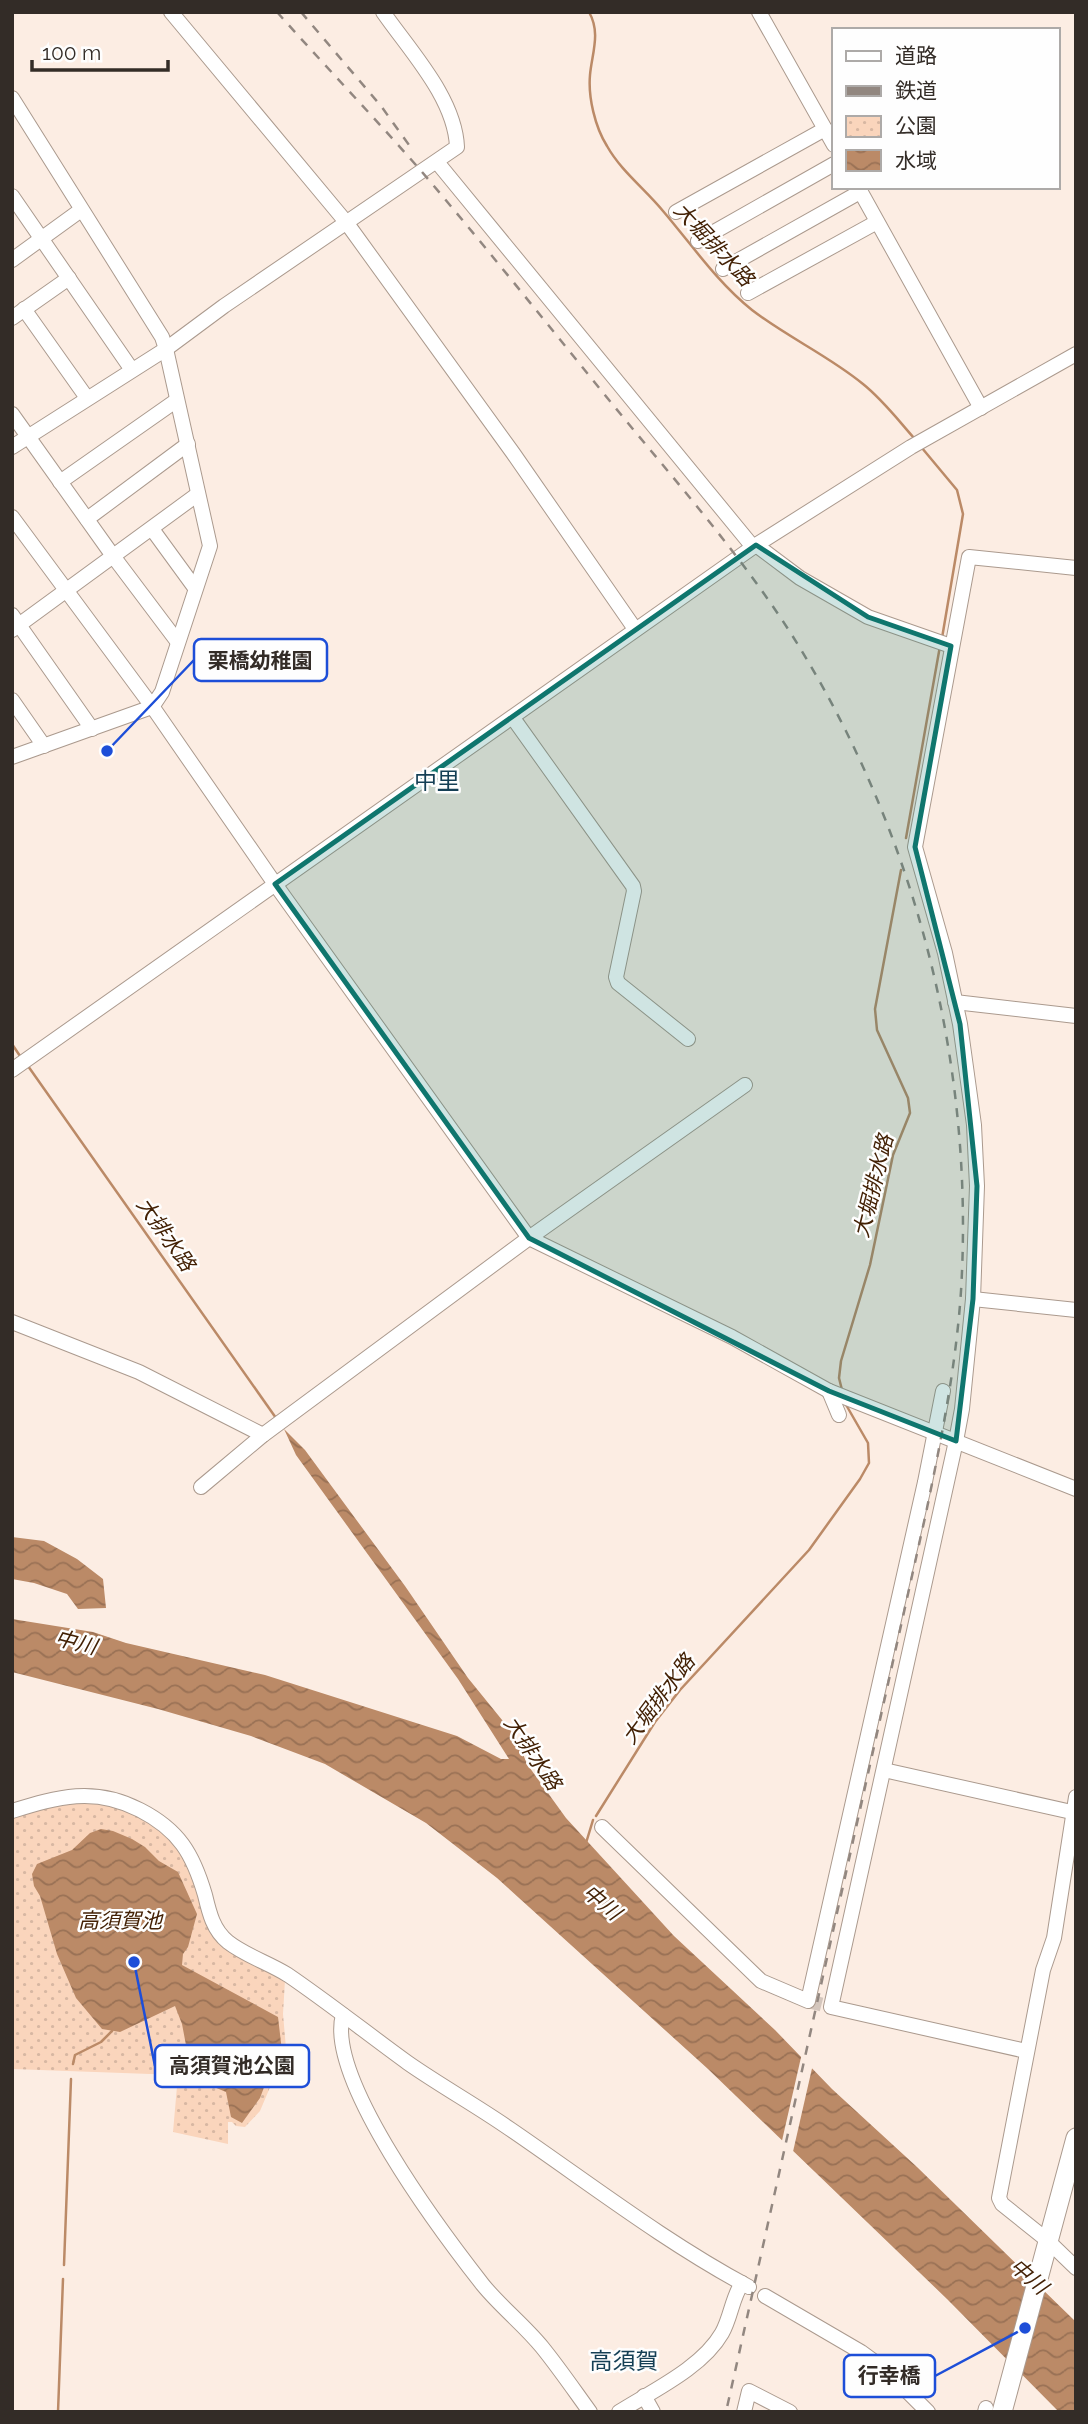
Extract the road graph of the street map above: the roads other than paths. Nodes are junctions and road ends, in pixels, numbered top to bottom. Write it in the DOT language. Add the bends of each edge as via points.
graph roads {
  1 [pos="171,12"];
  2 [pos="383,12"];
  3 [pos="759,12"];
  4 [pos="12,98"];
  5 [pos="825,128"];
  6 [pos="832,141"];
  7 [pos="437,162"];
  8 [pos="832,165"];
  9 [pos="859,190"];
  10 [pos="12,196"];
  11 [pos="82,210"];
  12 [pos="676,212"];
  13 [pos="346,222"];
  14 [pos="877,222"];
  15 [pos="42,239"];
  16 [pos="698,241"];
  17 [pos="12,260"];
  18 [pos="723,269"];
  19 [pos="69,278"];
  20 [pos="748,293"];
  21 [pos="18,314"];
  22 [pos="166,349"];
  23 [pos="1076,354"];
  24 [pos="132,370"];
  25 [pos="87,398"];
  26 [pos="177,400"];
  27 [pos="981,408"];
  28 [pos="12,414"];
  29 [pos="28,436"];
  30 [pos="188,444"];
  31 [pos="12,447"];
  32 [pos="60,482"];
  33 [pos="198,494"];
  34 [pos="12,517"];
  35 [pos="87,519"];
  36 [pos="152,529"];
  37 [pos="755,546"];
  38 [pos="113,556"];
  39 [pos="1076,568"];
  40 [pos="195,589"];
  41 [pos="66,592"];
  42 [pos="15,623"];
  43 [pos="635,629"];
  44 [pos="177,641"];
  45 [pos="951,646"];
  46 [pos="12,700"];
  47 [pos="152,707"];
  48 [pos="513,718"];
  49 [pos="92,729"];
  50 [pos="44,746"];
  51 [pos="12,757"];
  52 [pos="275,884"];
  53 [pos="955,1002"];
  54 [pos="1076,1016"];
  55 [pos="688,1039"];
  56 [pos="13,1070"];
  57 [pos="746,1085"];
  58 [pos="529,1238"];
  59 [pos="973,1299"];
  60 [pos="1076,1310"];
  61 [pos="12,1322"];
  62 [pos="829,1391"];
  63 [pos="943,1391"];
  64 [pos="839,1415"];
  65 [pos="934,1432"];
  66 [pos="266,1433"];
  67 [pos="956,1441"];
  68 [pos="201,1487"];
  69 [pos="1076,1489"];
  70 [pos="884,1770"];
  71 [pos="1076,1797"];
  72 [pos="12,1811"];
  73 [pos="1074,1813"];
  74 [pos="602,1827"];
  75 [pos="343,2015"];
  76 [pos="1026,2051"];
  77 [pos="1076,2138"];
  78 [pos="1046,2247"];
  79 [pos="1076,2268"];
  80 [pos="765,2296"];
  81 [pos="644,2396"];
  82 [pos="995,2409"];
  83 [pos="590,2412"];
  84 [pos="619,2412"];
  85 [pos="653,2412"];
  86 [pos="744,2412"];
  87 [pos="790,2412"];
  88 [pos="928,2412"];
  1 -- 13 [label="street"];
  2 -- 7 [label="street" via="446,102 457,130 457,147"];
  3 -- 5 [label="street"];
  4 -- 11 [label="street"];
  5 -- 6 [label="street"];
  5 -- 12 [label="street"];
  7 -- 13 [label="street"];
  7 -- 37 [label="street"];
  8 -- 16 [label="street"];
  9 -- 14 [label="street"];
  9 -- 18 [label="street"];
  10 -- 15 [label="street"];
  11 -- 15 [label="street"];
  11 -- 22 [label="street"];
  13 -- 22 [label="street"];
  13 -- 43 [label="street"];
  14 -- 20 [label="street"];
  14 -- 27 [label="street"];
  15 -- 17 [label="street"];
  15 -- 19 [label="street"];
  19 -- 21 [label="street"];
  19 -- 24 [label="street"];
  21 -- 25 [label="street"];
  22 -- 24 [label="street"];
  22 -- 26 [label="street"];
  23 -- 27 [label="street"];
  24 -- 25 [label="street"];
  25 -- 29 [label="street"];
  26 -- 30 [label="street"];
  26 -- 32 [label="street"];
  27 -- 37 [label="street"];
  28 -- 29 [label="street"];
  29 -- 31 [label="street"];
  29 -- 32 [label="street"];
  30 -- 33 [label="street"];
  30 -- 35 [label="street"];
  32 -- 35 [label="street"];
  33 -- 36 [label="street"];
  33 -- 40 [label="street" via="210,546"];
  34 -- 41 [label="street"];
  35 -- 38 [label="street"];
  36 -- 38 [label="street"];
  36 -- 40 [label="street"];
  37 -- 43 [label="street"];
  37 -- 45 [label="street" via="869,617"];
  38 -- 41 [label="street"];
  38 -- 44 [label="street"];
  39 -- 45 [label="street" via="969,557"];
  40 -- 44 [label="street"];
  41 -- 42 [label="street"];
  41 -- 47 [label="street"];
  42 -- 49 [label="street"];
  43 -- 48 [label="street"];
  44 -- 47 [label="street" via="162,692"];
  45 -- 53 [label="street" via="915,847"];
  46 -- 50 [label="street"];
  47 -- 49 [label="street"];
  47 -- 52 [label="street"];
  48 -- 52 [label="street"];
  48 -- 55 [label="street" via="633,886 618,983"];
  49 -- 50 [label="street"];
  50 -- 51 [label="street"];
  52 -- 56 [label="street"];
  52 -- 58 [label="street"];
  53 -- 54 [label="street"];
  53 -- 59 [label="street" via="974,1125"];
  57 -- 58 [label="street"];
  58 -- 62 [label="street" via="732,1337"];
  58 -- 66 [label="street"];
  59 -- 60 [label="street"];
  59 -- 67 [label="street"];
  61 -- 66 [label="street" via="139,1372"];
  62 -- 64 [label="street"];
  62 -- 65 [label="street"];
  63 -- 65 [label="street"];
  65 -- 67 [label="street"];
  65 -- 74 [label="street" via="808,2001 761,1981"];
  66 -- 68 [label="street"];
  67 -- 69 [label="street"];
  67 -- 70 [label="street"];
  70 -- 73 [label="street"];
  70 -- 76 [label="street" via="831,2007"];
  71 -- 73 [label="street"];
  72 -- 75 [label="street" via="84,1795 117,1801 161,1822 186,1847 220,1934"];
  73 -- 76 [label="street" via="1054,1938"];
  75 -- 81 [label="street" via="637,2217 745,2285 737,2291 722,2333 709,2351"];
  75 -- 83 [label="street" via="340,2038 356,2089 402,2173 485,2286 541,2346"];
  76 -- 78 [label="street" via="999,2198"];
  77 -- 78 [label="highway"];
  78 -- 79 [label="street"];
  78 -- 82 [label="highway"];
  80 -- 88 [label="street" via="861,2351"];
  81 -- 84 [label="street"];
  81 -- 85 [label="street"];
  86 -- 87 [label="street" via="749,2391"];
}
